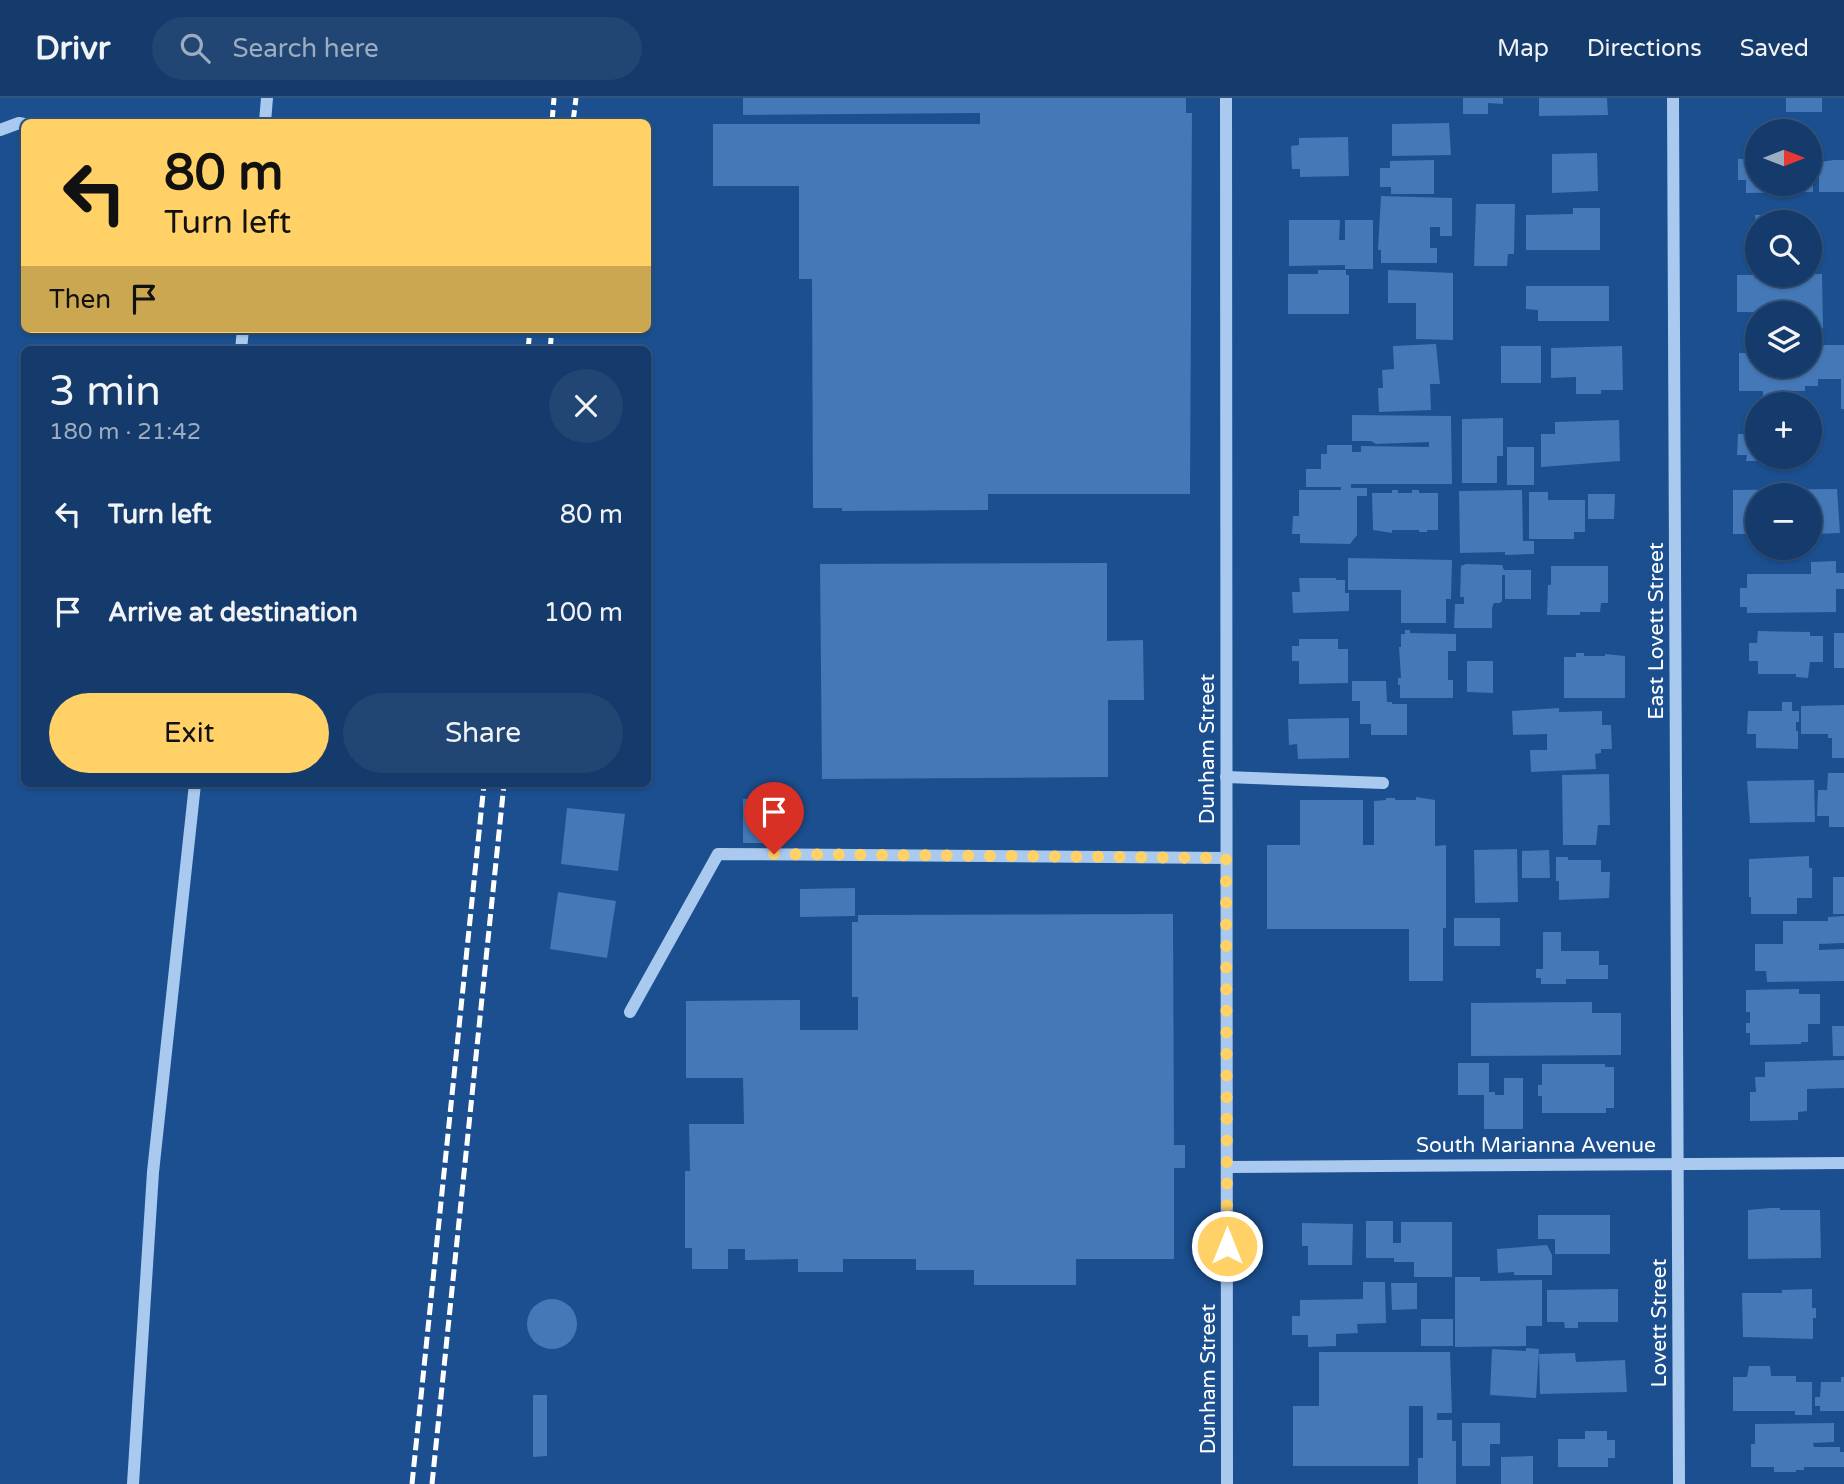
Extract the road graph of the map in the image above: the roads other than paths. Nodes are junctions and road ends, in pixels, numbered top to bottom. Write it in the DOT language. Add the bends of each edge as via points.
graph roads {
  1 [pos="267,98"];
  2 [pos="1226,98"];
  3 [pos="1673,98"];
  4 [pos="265,119"];
  5 [pos="21,123"];
  6 [pos="0,130"];
  7 [pos="1226,777"];
  8 [pos="1383,783"];
  9 [pos="195,787"];
  10 [pos="1226,858"];
  11 [pos="630,1012"];
  12 [pos="1678,1163"];
  13 [pos="1844,1163"];
  14 [pos="1228,1167"];
  15 [pos="133,1484"];
  16 [pos="1227,1484"];
  17 [pos="1679,1484"];
  1 -- 4 [label="street"];
  2 -- 7 [label="street, Dunham Street"];
  3 -- 12 [label="street, East Lovett Street"];
  5 -- 6 [label="street"];
  7 -- 8 [label="street"];
  7 -- 10 [label="street, Dunham Street"];
  9 -- 15 [label="street" via="153,1172"];
  10 -- 11 [label="street" via="718,854"];
  10 -- 14 [label="street, Dunham Street"];
  12 -- 13 [label="street, South Marianna Avenue"];
  12 -- 14 [label="street, South Marianna Avenue"];
  12 -- 17 [label="street, Lovett Street"];
  14 -- 16 [label="street, Dunham Street"];
}
